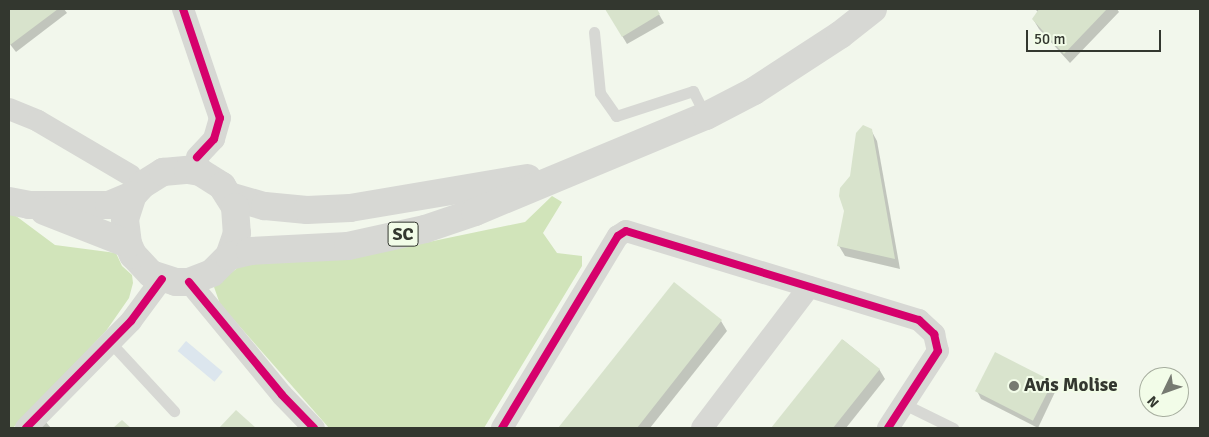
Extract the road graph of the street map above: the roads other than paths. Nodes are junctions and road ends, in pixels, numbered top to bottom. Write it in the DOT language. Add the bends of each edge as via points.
graph roads {
  1 [pos="183,9"];
  2 [pos="873,9"];
  3 [pos="594,32"];
  4 [pos="9,109"];
  5 [pos="706,116"];
  6 [pos="197,156"];
  7 [pos="568,172"];
  8 [pos="132,185"];
  9 [pos="229,196"];
  10 [pos="19,203"];
  11 [pos="128,244"];
  12 [pos="229,256"];
  13 [pos="162,279"];
  14 [pos="190,282"];
  15 [pos="809,287"];
  16 [pos="110,343"];
  17 [pos="904,404"];
  18 [pos="174,411"];
  19 [pos="26,428"];
  20 [pos="314,428"];
  21 [pos="502,428"];
  22 [pos="702,428"];
  23 [pos="888,428"];
  24 [pos="952,428"];
  1 -- 6 [label="street" via="220,118 214,139"];
  2 -- 5 [label="main road, SC" via="840,35 754,91"];
  3 -- 5 [label="lane" via="600,93 616,116 693,91"];
  4 -- 8 [label="street" via="38,120"];
  5 -- 7 [label="main road, SC"];
  7 -- 9 [label="main road, SC" via="350,208 307,210 265,206"];
  7 -- 12 [label="main road, SC" via="425,229 348,246"];
  8 -- 9 [label="main road" via="182,169 212,178"];
  8 -- 10 [label="main road" via="109,205"];
  8 -- 11 [label="main road" via="125,219"];
  9 -- 12 [label="main road" via="235,207 238,233"];
  10 -- 11 [label="main road"];
  11 -- 13 [label="main road" via="141,266"];
  12 -- 14 [label="main road" via="212,273"];
  13 -- 14 [label="main road"];
  13 -- 16 [label="street"];
  14 -- 20 [label="street" via="282,395"];
  15 -- 17 [label="street" via="919,320 934,334 938,351"];
  15 -- 21 [label="street" via="626,231 618,236"];
  15 -- 22 [label="street"];
  16 -- 18 [label="lane"];
  16 -- 19 [label="street"];
  17 -- 23 [label="street"];
  17 -- 24 [label="lane"];
}
